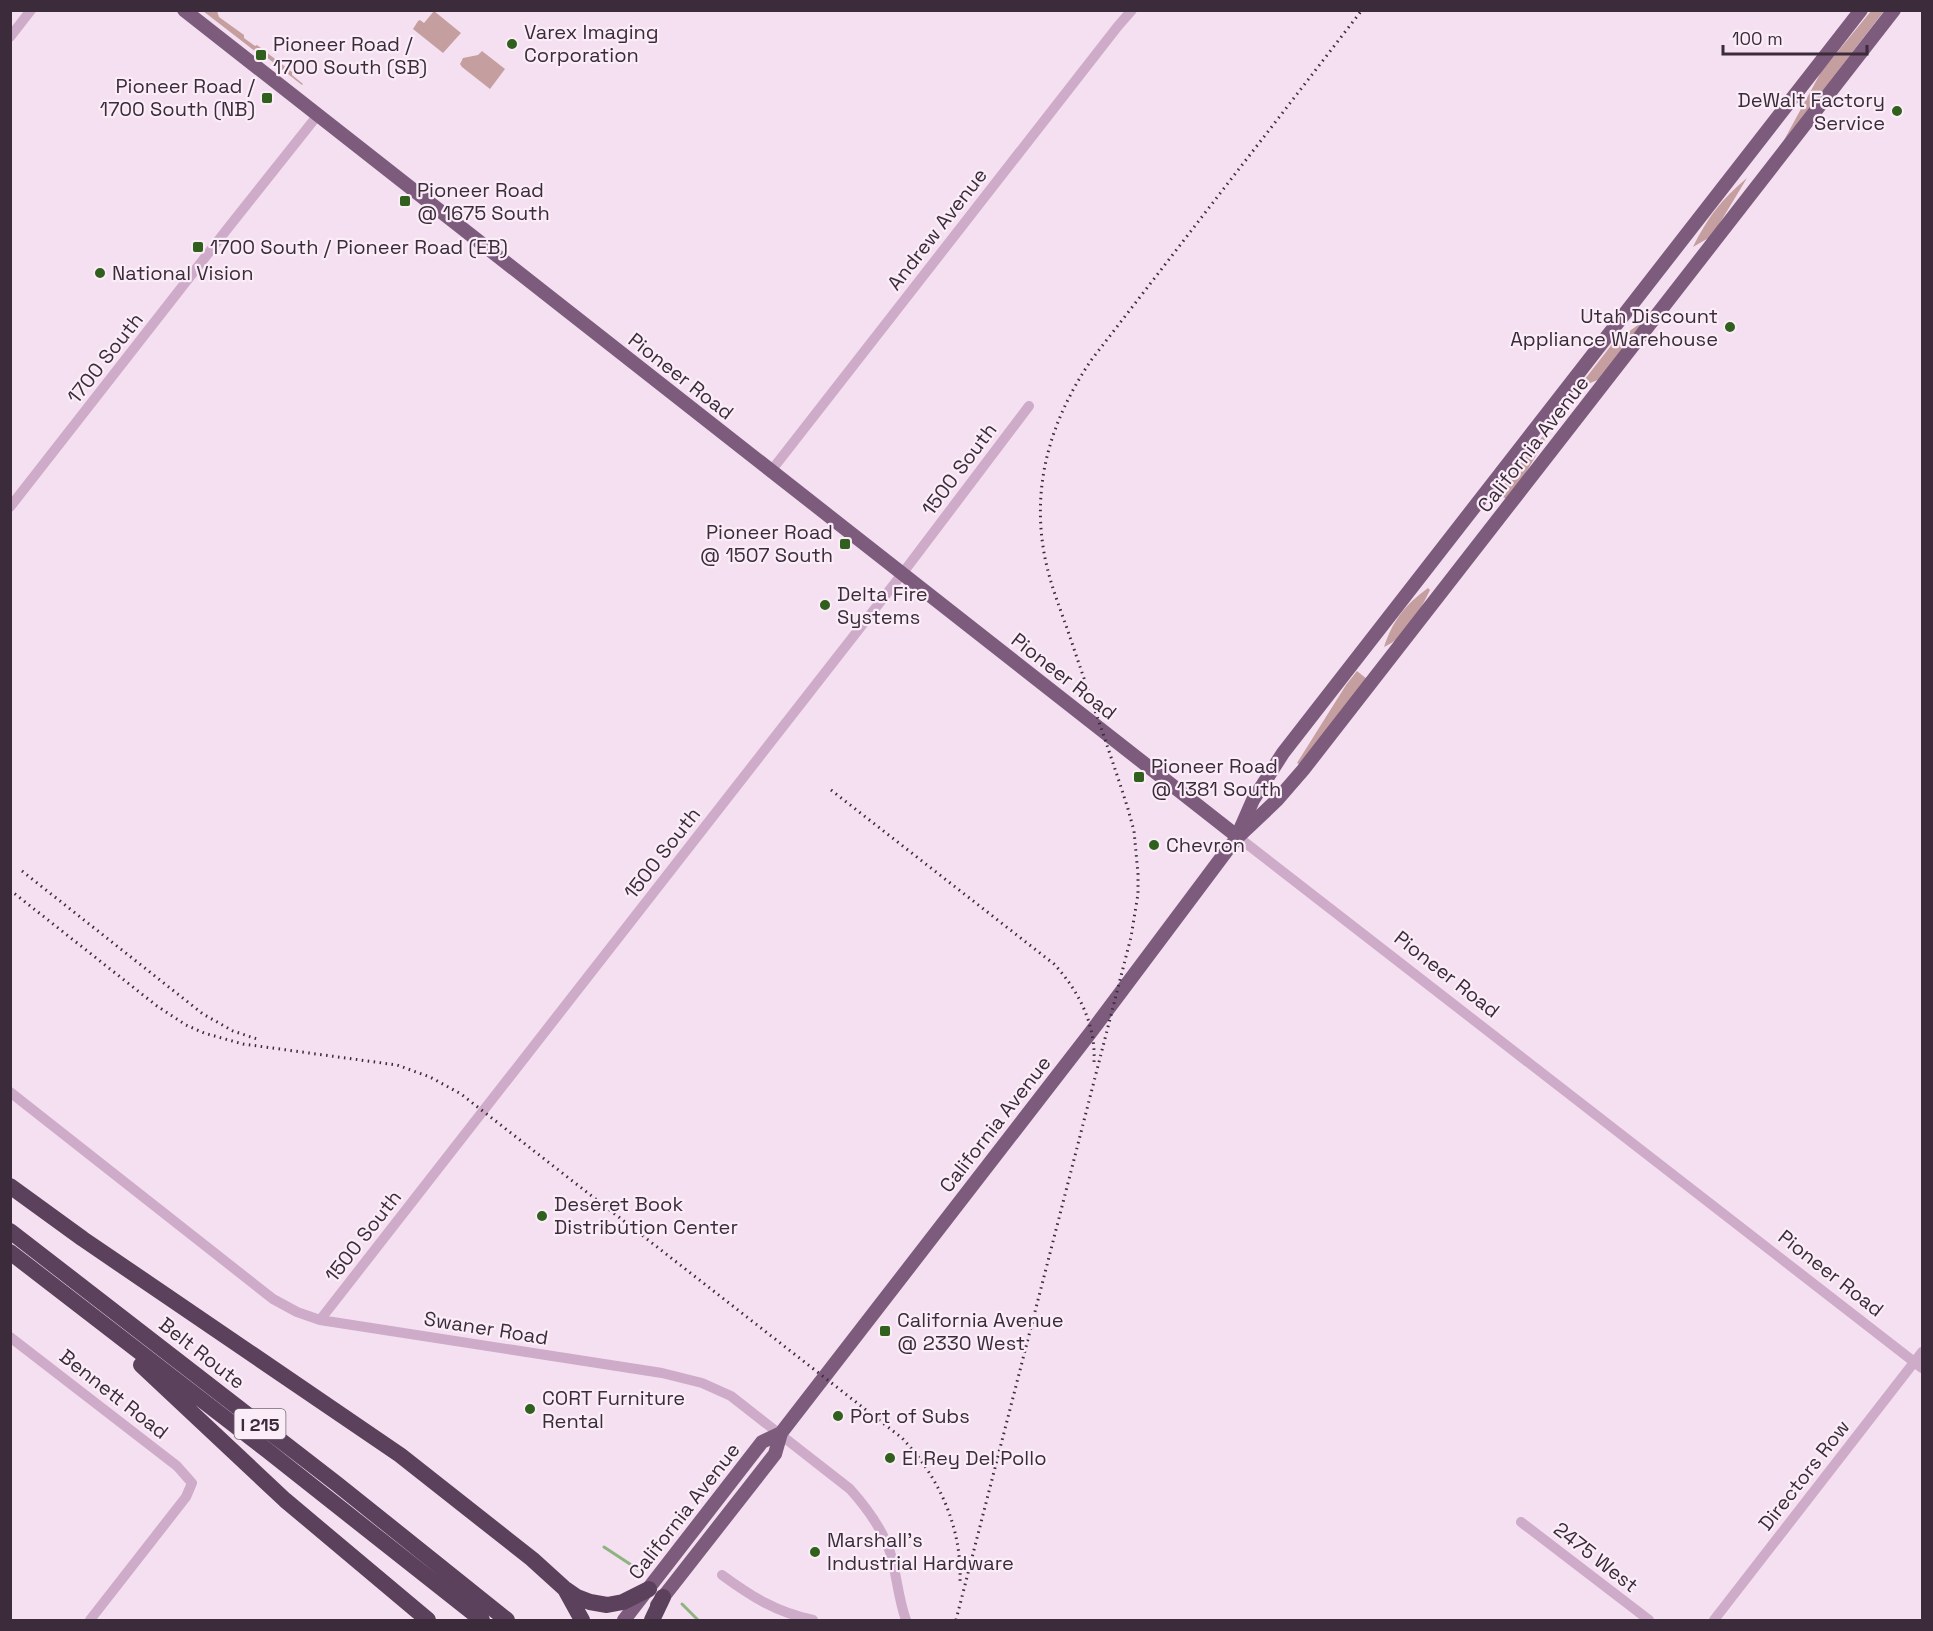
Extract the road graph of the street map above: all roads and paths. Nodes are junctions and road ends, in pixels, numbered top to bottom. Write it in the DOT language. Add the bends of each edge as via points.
graph roads {
  1 [pos="31,10"];
  2 [pos="184,10"];
  3 [pos="1132,10"];
  4 [pos="1861,10"];
  5 [pos="1894,10"];
  6 [pos="10,37"];
  7 [pos="317,117"];
  8 [pos="1758,143"];
  9 [pos="1779,159"];
  10 [pos="1653,278"];
  11 [pos="1674,294"];
  12 [pos="1562,396"];
  13 [pos="1029,406"];
  14 [pos="1582,412"];
  15 [pos="771,471"];
  16 [pos="10,507"];
  17 [pos="1463,523"];
  18 [pos="1484,539"];
  19 [pos="1430,565"];
  20 [pos="902,574"];
  21 [pos="1451,581"];
  22 [pos="1368,646"];
  23 [pos="1388,662"];
  24 [pos="1238,837"];
  25 [pos="10,1092"];
  26 [pos="10,1186"];
  27 [pos="10,1231"];
  28 [pos="10,1252"];
  29 [pos="80,1306"];
  30 [pos="320,1320"];
  31 [pos="10,1337"];
  32 [pos="1923,1352"];
  33 [pos="1919,1365"];
  34 [pos="781,1433"];
  35 [pos="1521,1522"];
  36 [pos="722,1575"];
  37 [pos="564,1588"];
  38 [pos="656,1593"];
  39 [pos="90,1620"];
  40 [pos="428,1620"];
  41 [pos="482,1620"];
  42 [pos="507,1620"];
  43 [pos="582,1620"];
  44 [pos="624,1620"];
  45 [pos="645,1620"];
  46 [pos="652,1620"];
  47 [pos="813,1620"];
  48 [pos="904,1620"];
  49 [pos="1649,1620"];
  50 [pos="1714,1620"];
  1 -- 6 [label="street"];
  2 -- 7 [label="main road, Pioneer Road"];
  3 -- 15 [label="street, Andrew Avenue"];
  4 -- 8 [label="main road, California Avenue"];
  5 -- 9 [label="main road, California Avenue"];
  7 -- 15 [label="main road, Pioneer Road"];
  7 -- 16 [label="street, 1700 South"];
  8 -- 9 [label="main road"];
  8 -- 10 [label="main road, California Avenue"];
  9 -- 11 [label="main road, California Avenue"];
  10 -- 11 [label="main road"];
  10 -- 12 [label="main road, California Avenue"];
  11 -- 14 [label="main road, California Avenue"];
  12 -- 14 [label="main road"];
  12 -- 17 [label="main road, California Avenue"];
  13 -- 20 [label="street, 1500 South"];
  14 -- 18 [label="main road, California Avenue"];
  15 -- 20 [label="main road, Pioneer Road"];
  17 -- 18 [label="main road"];
  17 -- 19 [label="main road, California Avenue"];
  18 -- 21 [label="main road, California Avenue"];
  19 -- 21 [label="main road"];
  19 -- 22 [label="main road, California Avenue"];
  20 -- 24 [label="main road, Pioneer Road"];
  20 -- 30 [label="street, 1500 South"];
  21 -- 23 [label="main road, California Avenue"];
  22 -- 23 [label="main road"];
  22 -- 24 [label="main road, California Avenue" via="1272,769 1253,800"];
  23 -- 24 [label="main road, California Avenue" via="1290,786"];
  24 -- 33 [label="street, Pioneer Road"];
  24 -- 34 [label="main road, California Avenue"];
  25 -- 30 [label="street, Swaner Road" via="273,1299"];
  26 -- 37 [label="highway" via="400,1455"];
  27 -- 42 [label="highway, Belt Route / I 215"];
  28 -- 29 [label="highway, Belt Route / I 215"];
  29 -- 40 [label="highway" via="278,1493"];
  29 -- 41 [label="highway, Belt Route / I 215"];
  30 -- 34 [label="street, Swaner Road" via="686,1378 731,1396"];
  31 -- 39 [label="street, Bennett Road" via="177,1466 192,1483 186,1497"];
  32 -- 33 [label="street, Directors Row"];
  33 -- 50 [label="street, Directors Row"];
  34 -- 38 [label="main road, California Avenue" via="775,1454"];
  34 -- 48 [label="street, Swaner Road" via="865,1506 890,1552"];
  35 -- 49 [label="street, 2475 West"];
  36 -- 47 [label="street" via="767,1606"];
  37 -- 38 [label="highway" via="584,1600 607,1605"];
  37 -- 43 [label="highway"];
  38 -- 44 [label="main road, California Avenue"];
  38 -- 45 [label="main road, California Avenue"];
  38 -- 46 [label="highway"];
}
